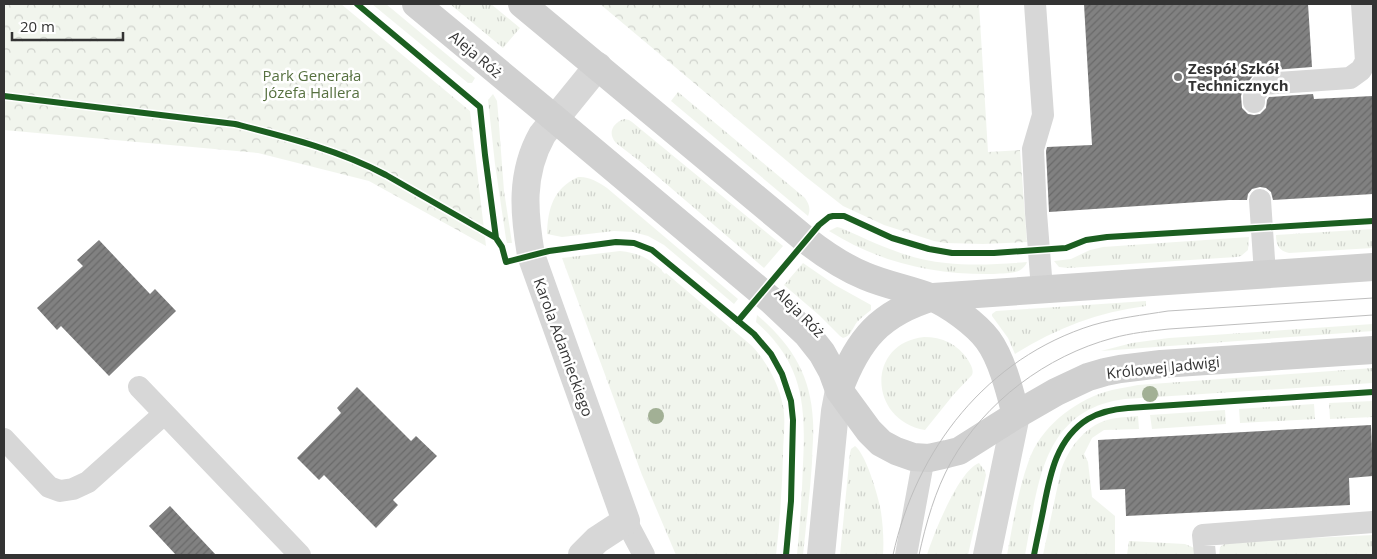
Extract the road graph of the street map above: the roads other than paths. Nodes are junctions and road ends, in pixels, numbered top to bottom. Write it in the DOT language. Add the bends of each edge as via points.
graph roads {
  1 [pos="416,4"];
  2 [pos="522,4"];
  3 [pos="1035,4"];
  4 [pos="1362,4"];
  5 [pos="598,66"];
  6 [pos="1254,102"];
  7 [pos="556,119"];
  8 [pos="1260,200"];
  9 [pos="1373,267"];
  10 [pos="1265,274"];
  11 [pos="1042,289"];
  12 [pos="933,297"];
  13 [pos="1373,350"];
  14 [pos="139,387"];
  15 [pos="839,390"];
  16 [pos="164,414"];
  17 [pos="1016,415"];
  18 [pos="4,440"];
  19 [pos="924,457"];
  20 [pos="626,521"];
  21 [pos="1373,522"];
  22 [pos="300,555"];
  23 [pos="582,555"];
  24 [pos="644,555"];
  25 [pos="821,555"];
  26 [pos="906,555"];
  27 [pos="988,555"];
  28 [pos="1206,555"];
  1 -- 7 [label="main road, Aleja Róż"];
  2 -- 5 [label="main road"];
  3 -- 11 [label="lane" via="1043,115 1033,149"];
  4 -- 6 [label="lane" via="1366,61 1361,70 1350,78 1262,84"];
  5 -- 7 [label="street, Karola Adamieckiego"];
  5 -- 12 [label="main road" via="822,252 866,276"];
  7 -- 15 [label="main road, Aleja Róż" via="762,292 807,334 822,353"];
  7 -- 20 [label="street, Karola Adamieckiego" via="542,135 529,171 525,199 531,255"];
  8 -- 10 [label="lane"];
  9 -- 10 [label="main road"];
  10 -- 11 [label="main road"];
  11 -- 12 [label="main road"];
  12 -- 15 [label="main road" via="897,312 869,334 848,366"];
  12 -- 17 [label="main road" via="979,328 990,341"];
  13 -- 17 [label="main road, Królowej Jadwigi" via="1120,369 1074,383"];
  14 -- 16 [label="lane"];
  15 -- 19 [label="main road" via="868,431 881,443 913,457"];
  15 -- 25 [label="street"];
  16 -- 18 [label="lane" via="88,482 73,489 49,487"];
  16 -- 22 [label="lane"];
  17 -- 19 [label="main road" via="959,451"];
  17 -- 27 [label="street"];
  19 -- 26 [label="lane"];
  20 -- 23 [label="street" via="597,540"];
  20 -- 24 [label="lane"];
  21 -- 28 [label="lane" via="1203,535"];
}
